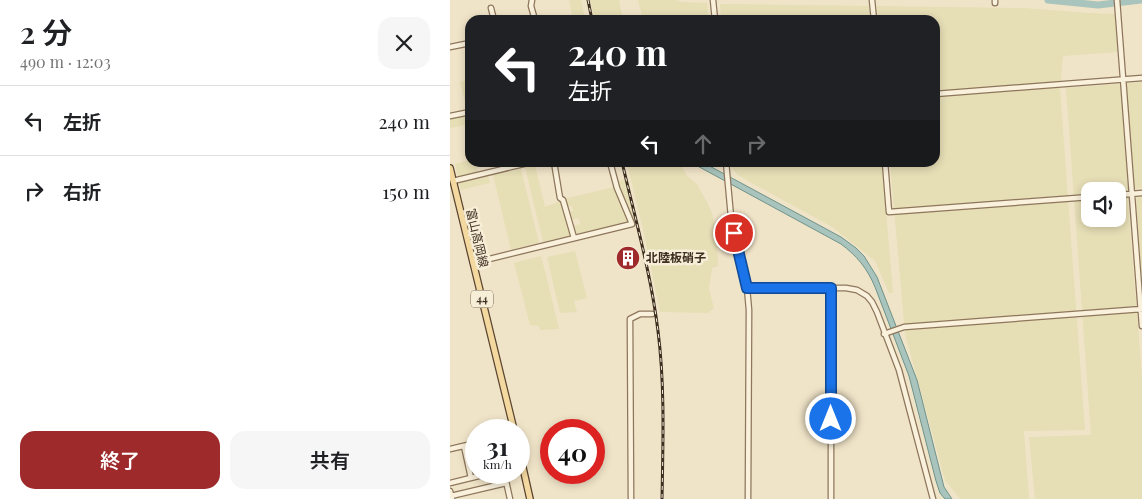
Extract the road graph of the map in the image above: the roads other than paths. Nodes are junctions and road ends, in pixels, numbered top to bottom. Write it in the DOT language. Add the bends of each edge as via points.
graph roads {
  1 [pos="532,0"];
  2 [pos="713,0"];
  3 [pos="872,0"];
  4 [pos="1117,0"];
  5 [pos="491,8"];
  6 [pos="493,15"];
  7 [pos="533,15"];
  8 [pos="714,15"];
  9 [pos="874,15"];
  10 [pos="465,44"];
  11 [pos="450,48"];
  12 [pos="1142,78"];
  13 [pos="1123,80"];
  14 [pos="940,94"];
  15 [pos="465,113"];
  16 [pos="450,116"];
  17 [pos="514,167"];
  18 [pos="555,167"];
  19 [pos="611,167"];
  20 [pos="726,167"];
  21 [pos="885,167"];
  22 [pos="450,168"];
  23 [pos="452,184"];
  24 [pos="1142,193"];
  25 [pos="1126,194"];
  26 [pos="1132,194"];
  27 [pos="1081,198"];
  28 [pos="574,238"];
  29 [pos="473,263"];
  30 [pos="747,288"];
  31 [pos="831,288"];
  32 [pos="1141,309"];
  33 [pos="652,314"];
  34 [pos="1142,326"];
  35 [pos="884,334"];
  36 [pos="511,419"];
  37 [pos="464,446"];
  38 [pos="450,449"];
  39 [pos="465,450"];
  40 [pos="465,479"];
  41 [pos="450,483"];
  42 [pos="501,484"];
  43 [pos="506,484"];
  44 [pos="526,484"];
  45 [pos="451,495"];
  46 [pos="510,499"];
  47 [pos="530,499"];
  48 [pos="631,499"];
  49 [pos="748,499"];
  50 [pos="831,499"];
  51 [pos="933,499"];
  1 -- 7 [label="street"];
  2 -- 8 [label="street"];
  3 -- 9 [label="street"];
  4 -- 13 [label="street"];
  5 -- 6 [label="street"];
  10 -- 11 [label="street"];
  12 -- 13 [label="street"];
  13 -- 14 [label="street"];
  13 -- 26 [label="street"];
  15 -- 16 [label="street"];
  17 -- 23 [label="street"];
  18 -- 28 [label="street" via="560,198"];
  19 -- 28 [label="street" via="632,224"];
  20 -- 30 [label="street" via="731,217"];
  21 -- 27 [label="street" via="889,212"];
  22 -- 23 [label="main road, 富山高岡線 / 44"];
  23 -- 29 [label="main road, 富山高岡線 / 44"];
  24 -- 26 [label="street"];
  25 -- 26 [label="street"];
  26 -- 32 [label="street"];
  28 -- 29 [label="street"];
  29 -- 36 [label="main road, 富山高岡線 / 44"];
  30 -- 31 [label="street"];
  30 -- 49 [label="street"];
  31 -- 35 [label="street" via="858,290 867,296"];
  31 -- 50 [label="street"];
  32 -- 34 [label="street"];
  32 -- 35 [label="street" via="904,327"];
  33 -- 48 [label="street" via="640,314 630,319"];
  35 -- 51 [label="street" via="899,370"];
  37 -- 38 [label="street"];
  37 -- 39 [label="street"];
  40 -- 41 [label="street"];
  42 -- 45 [label="street"];
  43 -- 46 [label="street"];
  44 -- 47 [label="main road"];
}
